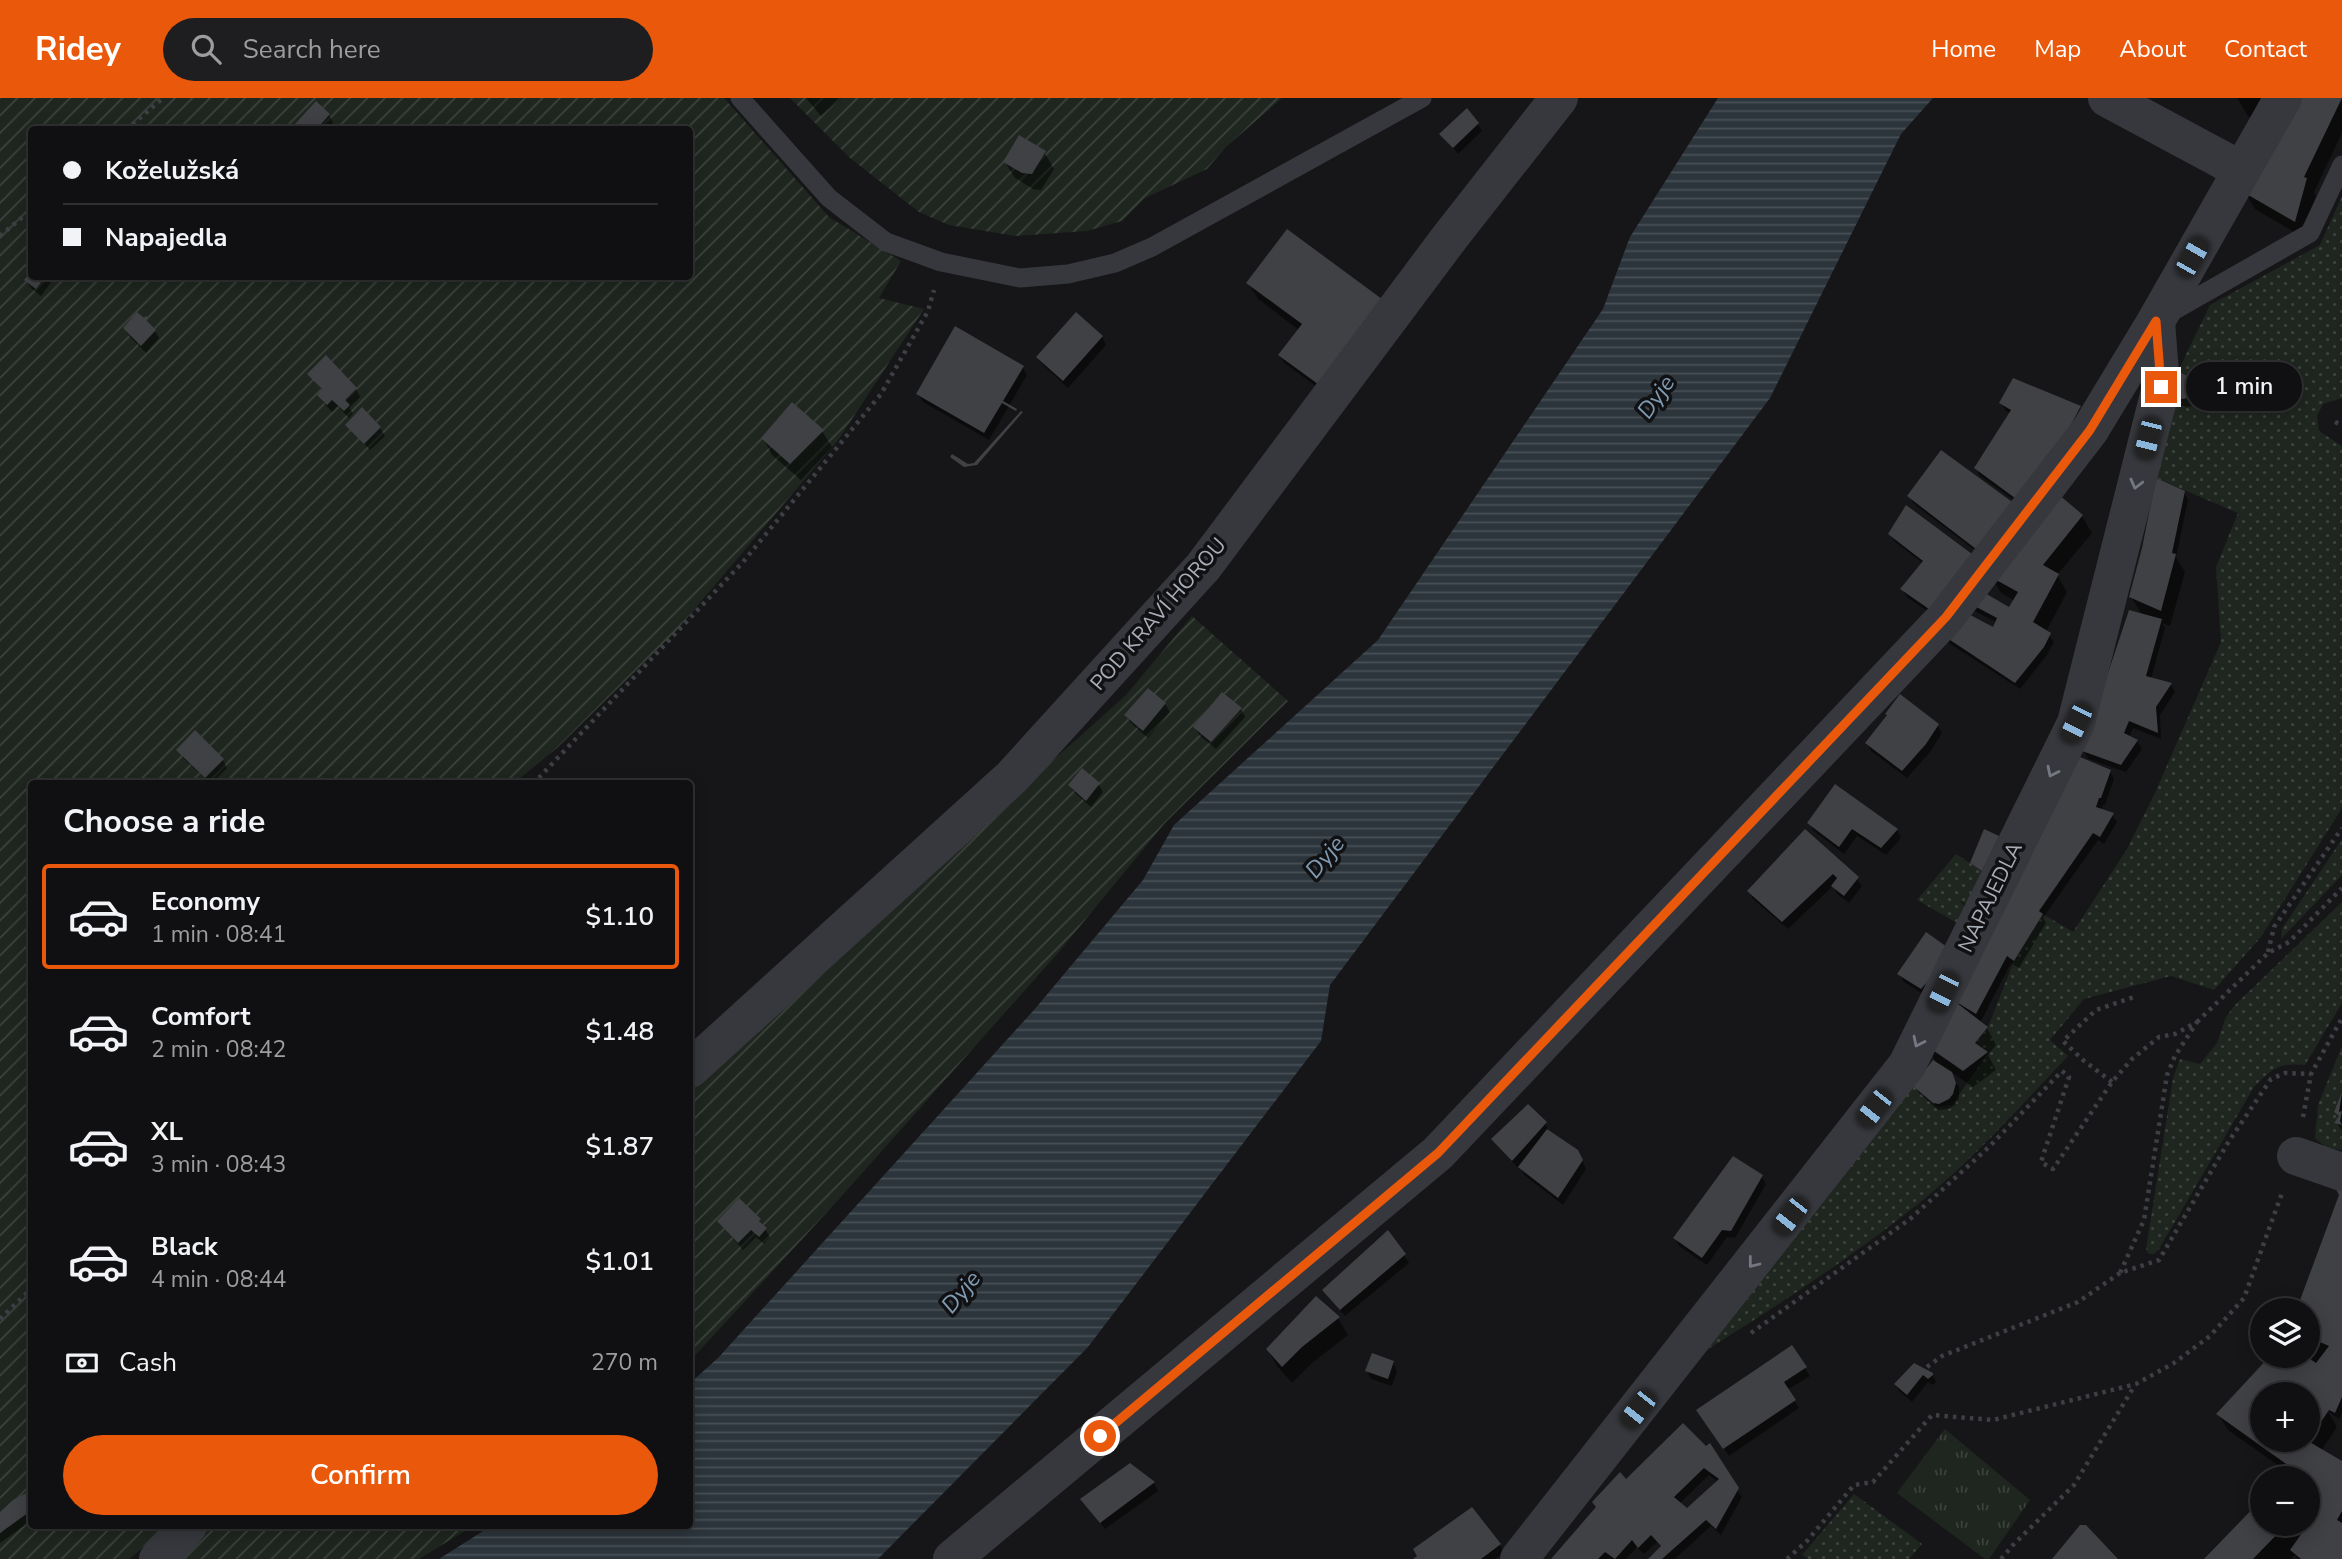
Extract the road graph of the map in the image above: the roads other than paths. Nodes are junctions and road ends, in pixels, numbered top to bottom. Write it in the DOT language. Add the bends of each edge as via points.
graph roads {
  1 [pos="740,98"];
  2 [pos="1422,98"];
  3 [pos="1559,98"];
  4 [pos="2107,98"];
  5 [pos="2283,98"];
  6 [pos="2342,165"];
  7 [pos="2241,170"];
  8 [pos="2156,321"];
  9 [pos="693,1066"];
  10 [pos="2296,1156"];
  11 [pos="2342,1172"];
  12 [pos="185,1529"];
  13 [pos="158,1559"];
  14 [pos="952,1559"];
  15 [pos="1519,1559"];
  1 -- 2 [label="lane" via="829,198 886,242 941,262 1020,278 1068,274 1115,263 1152,247"];
  3 -- 9 [label="street, POD KRAVÍ HOROU" via="1203,566 1012,777"];
  4 -- 7 [label="street"];
  5 -- 7 [label="street"];
  6 -- 8 [label="lane" via="2310,233"];
  7 -- 8 [label="street"];
  8 -- 14 [label="street" via="2090,430 1946,617 1438,1153"];
  8 -- 15 [label="street, NAPAJEDLA, one-way" via="2161,387 2076,723 1907,1065"];
  10 -- 11 [label="street"];
  12 -- 13 [label="street"];
}
